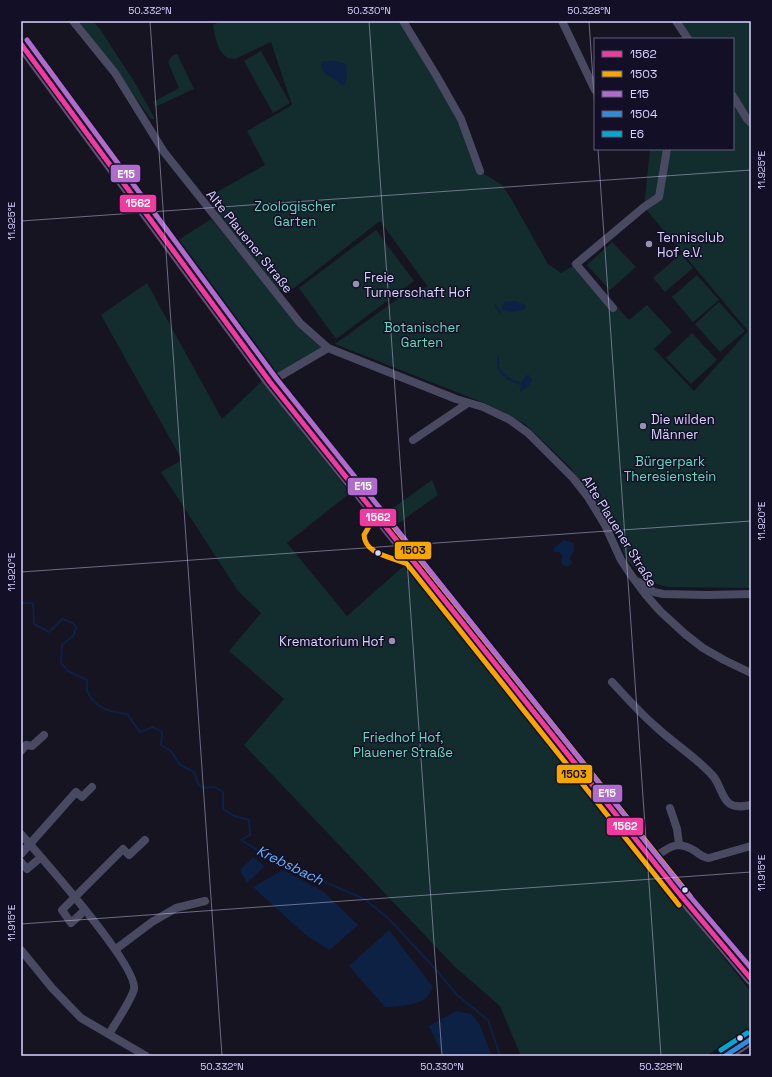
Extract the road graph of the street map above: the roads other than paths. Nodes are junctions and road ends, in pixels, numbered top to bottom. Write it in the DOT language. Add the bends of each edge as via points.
graph roads {
  1 [pos="73,21"];
  2 [pos="403,21"];
  3 [pos="562,21"];
  4 [pos="676,21"];
  5 [pos="687,38"];
  6 [pos="21,44"];
  7 [pos="594,88"];
  8 [pos="734,98"];
  9 [pos="751,123"];
  10 [pos="667,150"];
  11 [pos="480,171"];
  12 [pos="613,308"];
  13 [pos="328,348"];
  14 [pos="270,382"];
  15 [pos="468,403"];
  16 [pos="413,440"];
  17 [pos="631,575"];
  18 [pos="751,594"];
  19 [pos="751,673"];
  20 [pos="612,682"];
  21 [pos="44,734"];
  22 [pos="21,752"];
  23 [pos="92,787"];
  24 [pos="751,805"];
  25 [pos="670,808"];
  26 [pos="21,834"];
  27 [pos="145,840"];
  28 [pos="680,844"];
  29 [pos="30,845"];
  30 [pos="751,846"];
  31 [pos="21,854"];
  32 [pos="40,858"];
  33 [pos="652,859"];
  34 [pos="21,862"];
  35 [pos="75,898"];
  36 [pos="205,901"];
  37 [pos="85,910"];
  38 [pos="116,949"];
  39 [pos="21,950"];
  40 [pos="751,979"];
  41 [pos="109,1034"];
  42 [pos="751,1039"];
  43 [pos="146,1056"];
  44 [pos="725,1056"];
  1 -- 13 [label="street, Alte Plauener Straße" via="115,73 164,152 300,323"];
  2 -- 11 [label="street" via="461,119"];
  3 -- 7 [label="street"];
  4 -- 5 [label="street"];
  6 -- 14 [label="main road"];
  8 -- 9 [label="street"];
  10 -- 12 [label="street" via="658,197 576,264"];
  13 -- 14 [label="street"];
  13 -- 15 [label="street, Alte Plauener Straße"];
  14 -- 33 [label="main road"];
  15 -- 16 [label="street"];
  15 -- 17 [label="street, Alte Plauener Straße" via="510,420 528,433 573,478 606,526"];
  17 -- 18 [label="street" via="642,585 663,594"];
  17 -- 19 [label="street, Alte Plauener Straße" via="660,611 685,634 703,648"];
  20 -- 24 [label="street" via="656,727 712,776 731,805"];
  21 -- 22 [label="street" via="32,746 26,744"];
  23 -- 29 [label="street" via="82,797 76,792"];
  25 -- 28 [label="street"];
  26 -- 29 [label="street"];
  27 -- 35 [label="street" via="129,855 123,849"];
  28 -- 30 [label="street" via="708,858"];
  28 -- 33 [label="street"];
  29 -- 31 [label="street"];
  29 -- 32 [label="street"];
  32 -- 34 [label="street" via="27,869"];
  32 -- 35 [label="street"];
  33 -- 40 [label="main road"];
  35 -- 37 [label="street"];
  35 -- 37 [label="street" via="62,910 71,923"];
  36 -- 38 [label="street" via="176,908"];
  37 -- 38 [label="street"];
  38 -- 41 [label="street" via="132,976 134,988"];
  39 -- 41 [label="street" via="81,1018"];
  41 -- 43 [label="street"];
  42 -- 44 [label="main road"];
}
